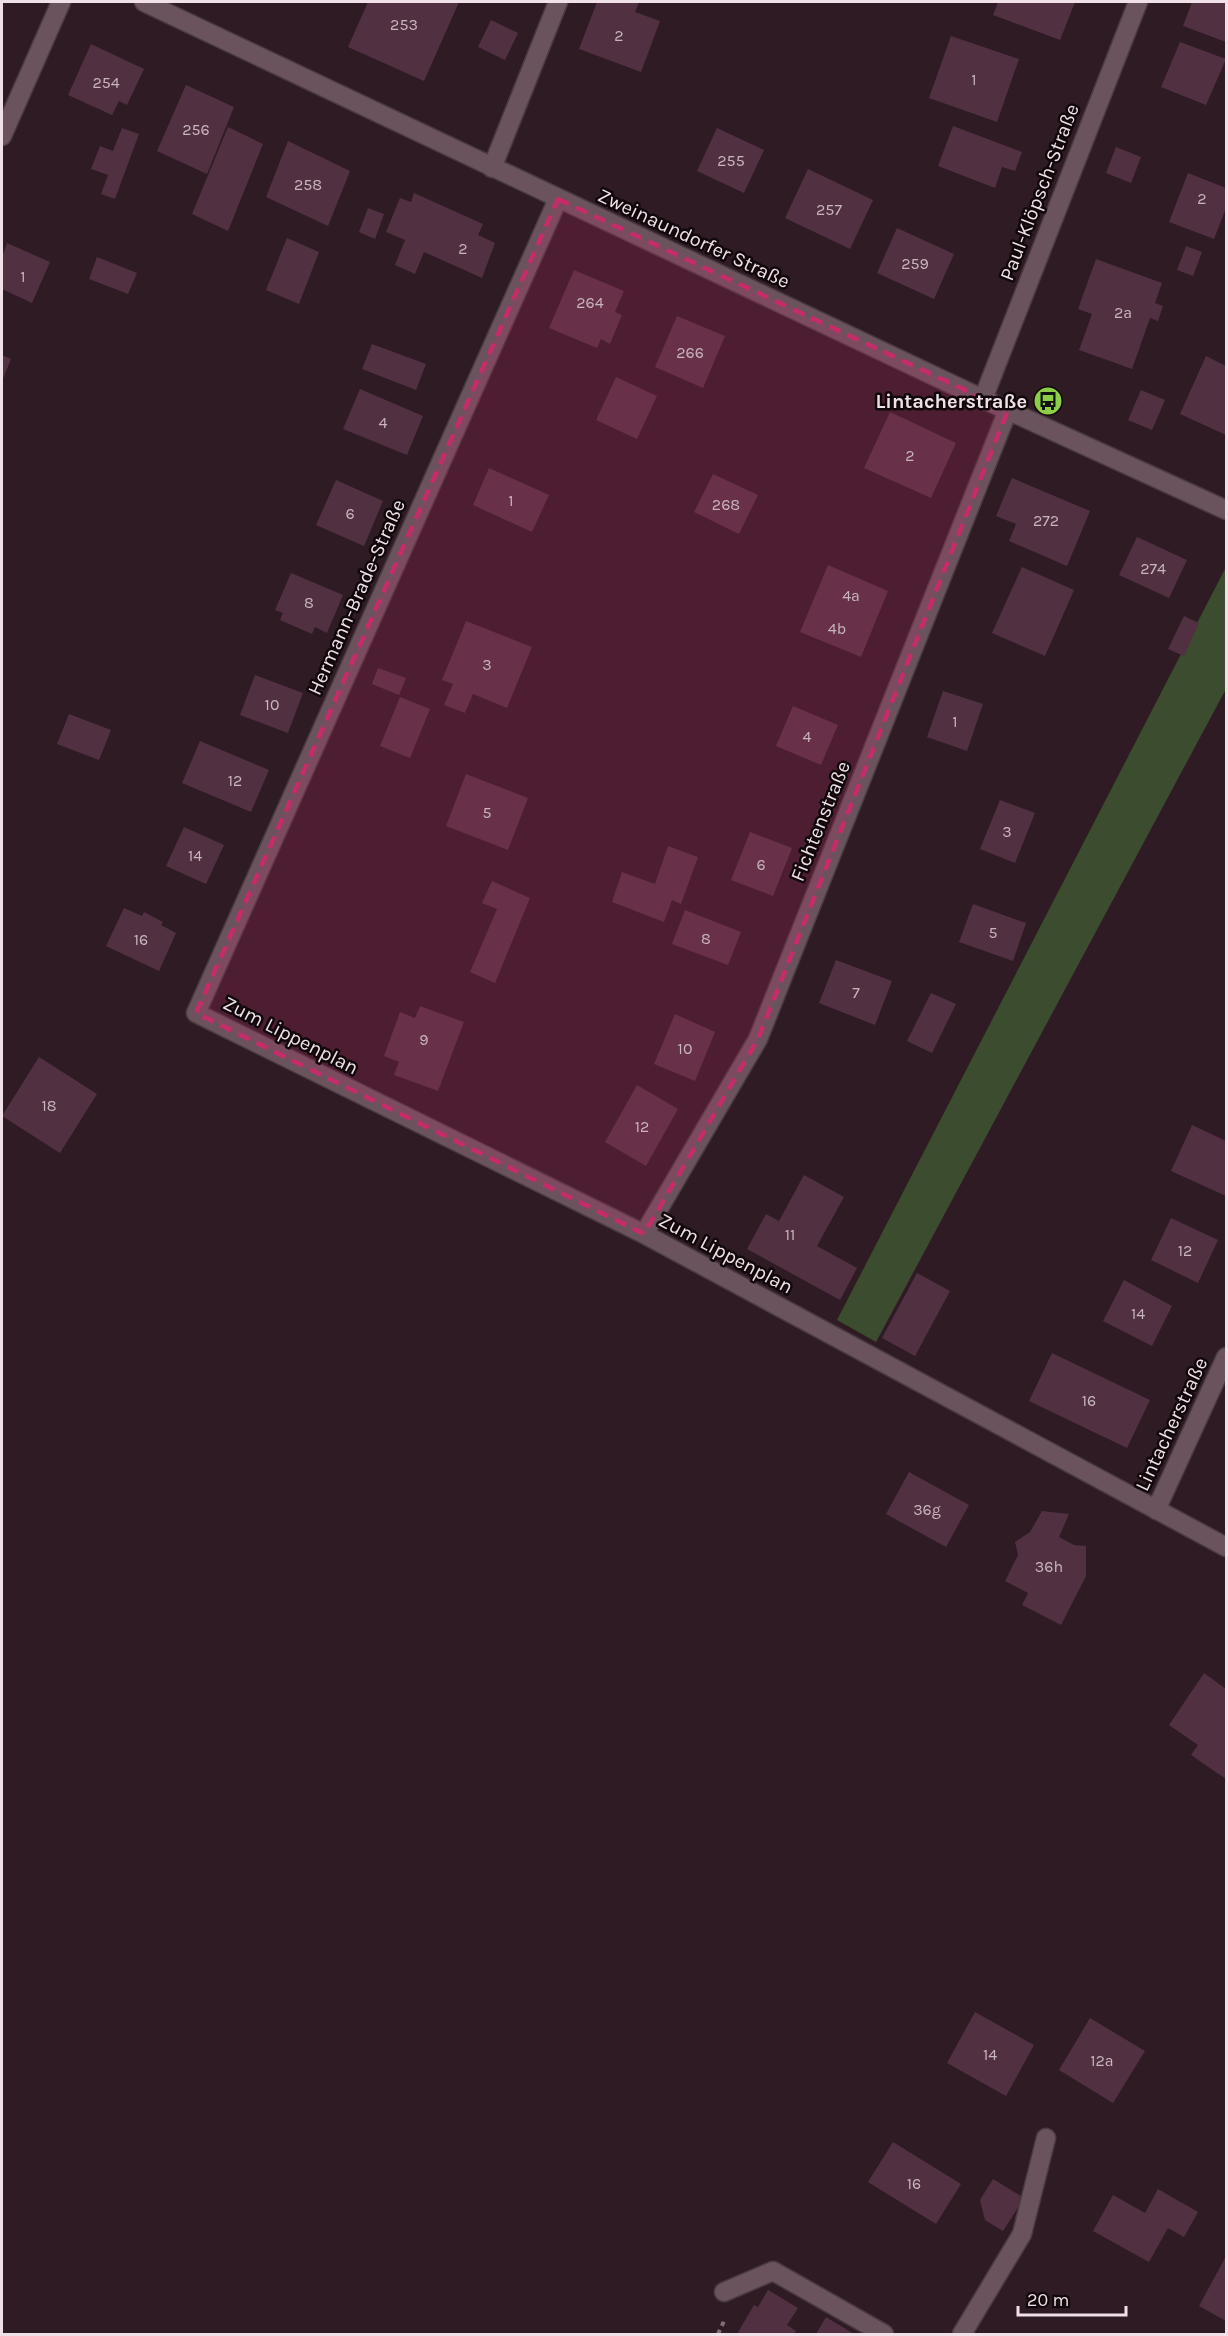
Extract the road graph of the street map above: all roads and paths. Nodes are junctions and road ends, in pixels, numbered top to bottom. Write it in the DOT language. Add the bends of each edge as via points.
graph roads {
  1 [pos="61,2"];
  2 [pos="144,2"];
  3 [pos="558,2"];
  4 [pos="1138,2"];
  5 [pos="2,136"];
  6 [pos="492,168"];
  7 [pos="558,199"];
  8 [pos="982,399"];
  9 [pos="1008,410"];
  10 [pos="1227,510"];
  11 [pos="196,1013"];
  12 [pos="644,1234"];
  13 [pos="1227,1357"];
  14 [pos="1156,1510"];
  15 [pos="1227,1546"];
  16 [pos="1046,2138"];
  17 [pos="724,2292"];
  18 [pos="884,2334"];
  19 [pos="962,2334"];
  1 -- 5 [label="street"];
  2 -- 6 [label="street, Zweinaundorfer Straße"];
  3 -- 6 [label="street"];
  4 -- 8 [label="street, Paul-Klöpsch-Straße"];
  6 -- 7 [label="street, Zweinaundorfer Straße"];
  7 -- 8 [label="street, Zweinaundorfer Straße"];
  7 -- 11 [label="street, Hermann-Brade-Straße"];
  8 -- 9 [label="street, Zweinaundorfer Straße"];
  9 -- 10 [label="street, Zweinaundorfer Straße"];
  9 -- 12 [label="street, Fichtenstraße" via="758,1040"];
  11 -- 12 [label="street, Zum Lippenplan"];
  12 -- 14 [label="street, Zum Lippenplan"];
  13 -- 14 [label="street, Lintacherstraße"];
  14 -- 15 [label="street, Zum Lippenplan"];
  16 -- 19 [label="street" via="1022,2234"];
  17 -- 18 [label="street" via="773,2271"];
}
